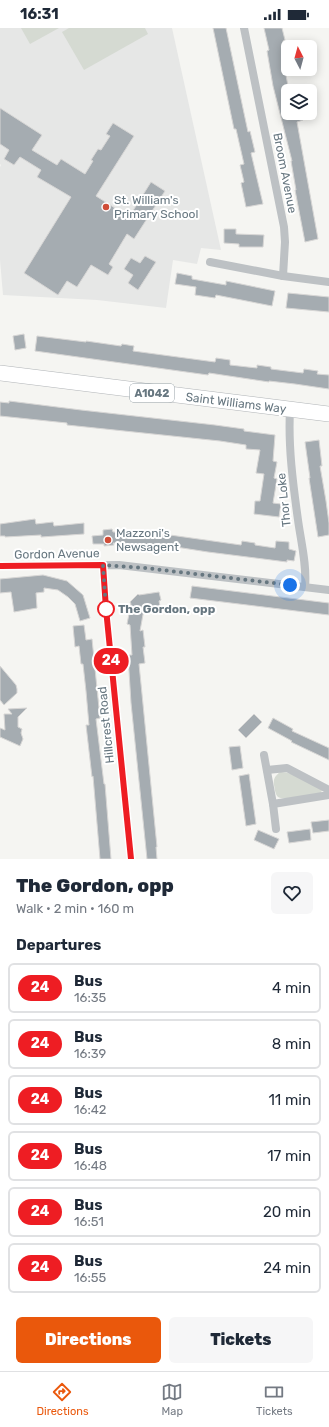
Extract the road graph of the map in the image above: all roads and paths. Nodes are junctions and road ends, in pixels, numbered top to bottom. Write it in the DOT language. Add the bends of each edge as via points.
graph roads {
  1 [pos="244,28"];
  2 [pos="210,262"];
  3 [pos="283,276"];
  4 [pos="329,282"];
  5 [pos="0,373"];
  6 [pos="290,410"];
  7 [pos="329,414"];
  8 [pos="103,565"];
  9 [pos="0,566"];
  10 [pos="305,587"];
  11 [pos="329,590"];
  12 [pos="264,754"];
  13 [pos="267,770"];
  14 [pos="329,790"];
  15 [pos="329,795"];
  16 [pos="273,804"];
  17 [pos="276,829"];
  18 [pos="131,859"];
  1 -- 3 [label="street, Broom Avenue" via="284,227"];
  2 -- 3 [label="street"];
  3 -- 4 [label="street"];
  5 -- 6 [label="highway, Saint Williams Way / A1042"];
  6 -- 7 [label="highway, Saint Williams Way / A1042"];
  6 -- 10 [label="street, Thor Loke" via="289,433 306,575"];
  8 -- 9 [label="street, Gordon Avenue"];
  8 -- 10 [label="street, Gordon Avenue"];
  8 -- 18 [label="street, Hillcrest Road"];
  10 -- 11 [label="street, Gordon Avenue"];
  12 -- 13 [label="street"];
  13 -- 14 [label="street" via="287,768"];
  13 -- 16 [label="street"];
  15 -- 16 [label="street"];
  16 -- 17 [label="street"];
}
